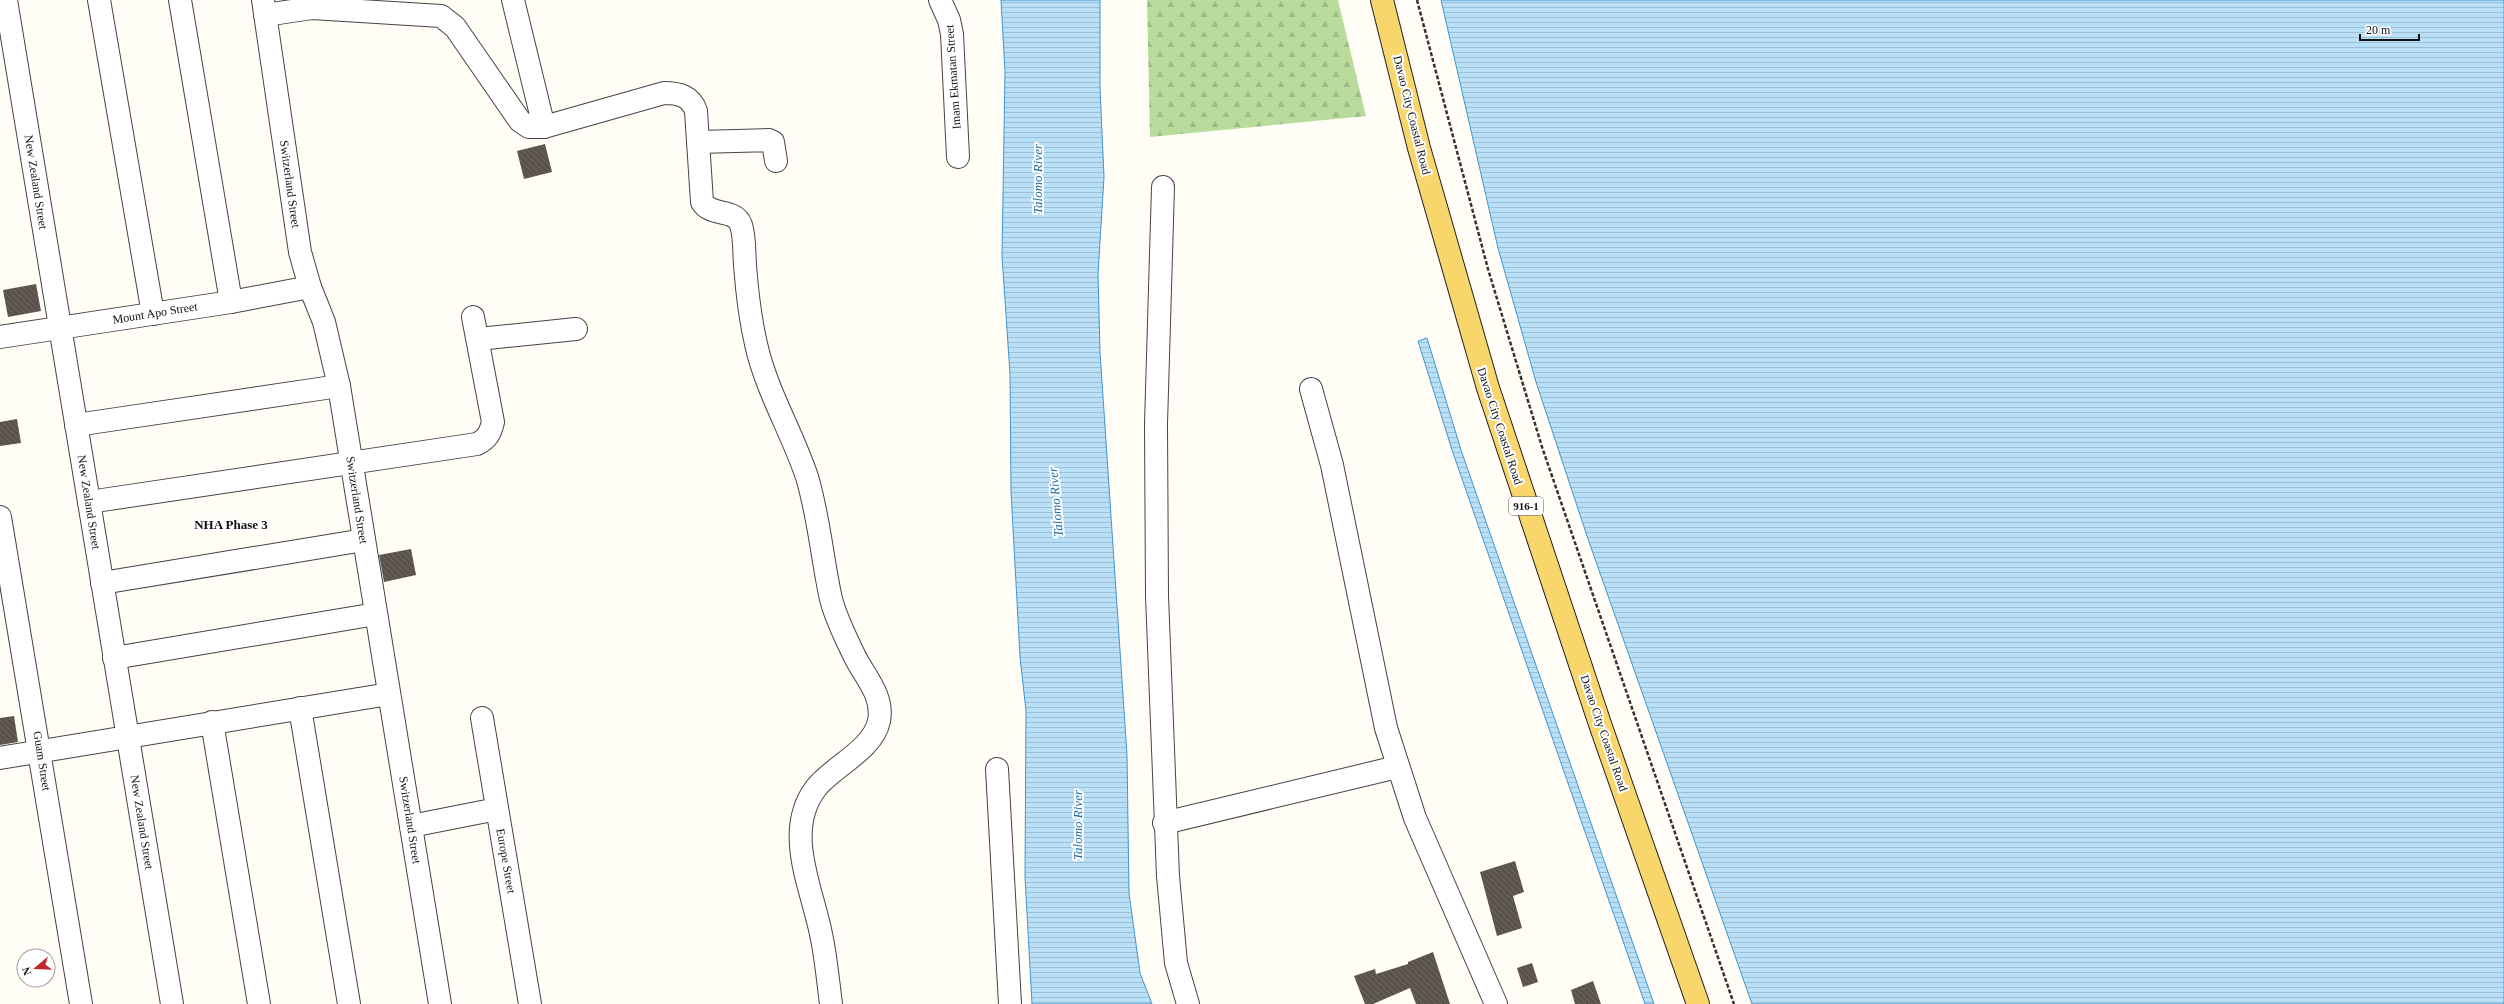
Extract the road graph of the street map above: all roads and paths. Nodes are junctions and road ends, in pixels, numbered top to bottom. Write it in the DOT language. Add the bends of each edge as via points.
graph roads {
  1 [pos="6,0"];
  2 [pos="99,0"];
  3 [pos="180,0"];
  4 [pos="513,0"];
  5 [pos="940,0"];
  6 [pos="1382,0"];
  7 [pos="1417,0"];
  8 [pos="264,8"];
  9 [pos="544,127"];
  10 [pos="698,142"];
  11 [pos="958,157"];
  12 [pos="776,161"];
  13 [pos="1163,187"];
  14 [pos="310,287"];
  15 [pos="231,302"];
  16 [pos="153,314"];
  17 [pos="473,316"];
  18 [pos="60,328"];
  19 [pos="576,330"];
  20 [pos="0,337"];
  21 [pos="478,339"];
  22 [pos="339,386"];
  23 [pos="1311,389"];
  24 [pos="76,425"];
  25 [pos="351,463"];
  26 [pos="89,502"];
  27 [pos="0,518"];
  28 [pos="364,540"];
  29 [pos="102,583"];
  30 [pos="376,614"];
  31 [pos="114,658"];
  32 [pos="389,694"];
  33 [pos="300,708"];
  34 [pos="482,718"];
  35 [pos="212,722"];
  36 [pos="128,737"];
  37 [pos="40,752"];
  38 [pos="0,758"];
  39 [pos="1397,767"];
  40 [pos="997,769"];
  41 [pos="497,810"];
  42 [pos="1164,823"];
  43 [pos="411,826"];
  44 [pos="81,1004"];
  45 [pos="172,1004"];
  46 [pos="259,1004"];
  47 [pos="349,1004"];
  48 [pos="440,1004"];
  49 [pos="530,1004"];
  50 [pos="831,1004"];
  51 [pos="1010,1004"];
  52 [pos="1188,1004"];
  53 [pos="1496,1004"];
  54 [pos="1698,1004"];
  55 [pos="1734,1004"];
  1 -- 18 [label="street, New Zealand Street"];
  2 -- 16 [label="street"];
  3 -- 15 [label="street"];
  4 -- 9 [label="street"];
  5 -- 11 [label="street, Imam Ekmatan Street" via="950,20 952,34"];
  6 -- 54 [label="main road, Davao City Coastal Road / 916-1" via="1420,148 1488,388"];
  7 -- 55 [label="path" via="1488,269 1539,440"];
  8 -- 9 [label="street" via="312,8 441,16 455,27 520,121 529,127"];
  8 -- 14 [label="street, Switzerland Street" via="296,230"];
  9 -- 10 [label="street" via="653,96 673,93 690,99 694,104"];
  10 -- 12 [label="street" via="768,140 773,142 775,147"];
  10 -- 50 [label="street" via="702,202 705,208 733,216 742,227 756,347 806,476 816,510 831,600 856,659 875,690 880,707 879,722 873,735 849,760 816,787 804,808 801,835 805,875 821,933"];
  13 -- 42 [label="street" via="1156,486"];
  14 -- 15 [label="street, Mount Apo Street"];
  14 -- 22 [label="street, Switzerland Street" via="324,322"];
  15 -- 16 [label="street, Mount Apo Street"];
  16 -- 18 [label="street, Mount Apo Street"];
  17 -- 21 [label="street"];
  18 -- 20 [label="street, Mount Apo Street"];
  18 -- 24 [label="street, New Zealand Street"];
  19 -- 21 [label="street"];
  21 -- 25 [label="street" via="492,410 492,427 486,440 477,444"];
  22 -- 24 [label="street"];
  22 -- 25 [label="street, Switzerland Street"];
  23 -- 39 [label="street" via="1332,465 1386,728"];
  24 -- 26 [label="street, New Zealand Street"];
  25 -- 26 [label="street"];
  25 -- 28 [label="street, Switzerland Street"];
  26 -- 29 [label="street, New Zealand Street"];
  27 -- 37 [label="street, Guam Street"];
  28 -- 29 [label="street"];
  28 -- 30 [label="street, Switzerland Street"];
  29 -- 31 [label="street, New Zealand Street"];
  30 -- 31 [label="street"];
  30 -- 32 [label="street, Switzerland Street"];
  31 -- 36 [label="street, New Zealand Street"];
  32 -- 33 [label="street"];
  32 -- 43 [label="street, Switzerland Street"];
  33 -- 35 [label="street"];
  33 -- 47 [label="street"];
  34 -- 41 [label="street, Europe Street"];
  35 -- 36 [label="street"];
  35 -- 46 [label="street"];
  36 -- 37 [label="street"];
  36 -- 45 [label="street, New Zealand Street"];
  37 -- 38 [label="street"];
  37 -- 44 [label="street, Guam Street"];
  39 -- 42 [label="street"];
  39 -- 53 [label="street" via="1418,824"];
  40 -- 51 [label="street"];
  41 -- 43 [label="street"];
  41 -- 49 [label="street, Europe Street"];
  42 -- 52 [label="street" via="1176,963"];
  43 -- 48 [label="street, Switzerland Street"];
}
